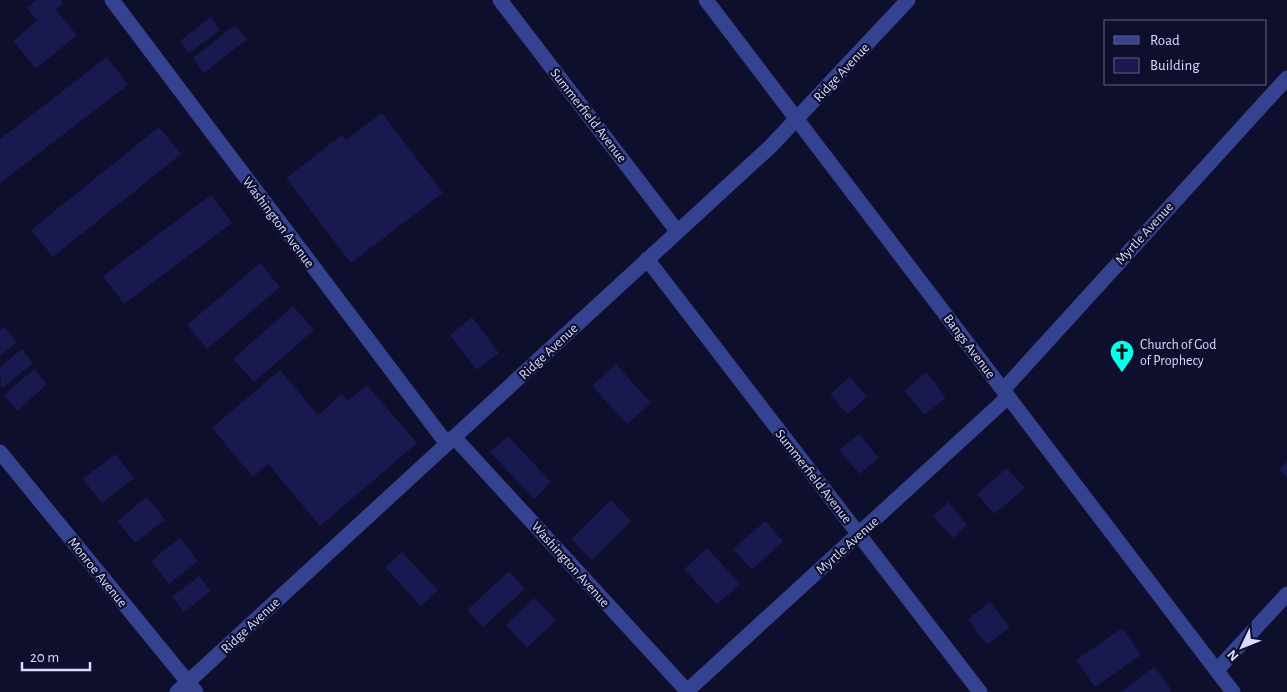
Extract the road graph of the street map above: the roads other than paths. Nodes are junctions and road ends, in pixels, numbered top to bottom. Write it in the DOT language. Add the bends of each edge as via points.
graph roads {
  1 [pos="112,0"];
  2 [pos="500,0"];
  3 [pos="706,0"];
  4 [pos="908,0"];
  5 [pos="1287,78"];
  6 [pos="797,120"];
  7 [pos="677,231"];
  8 [pos="647,260"];
  9 [pos="1005,393"];
  10 [pos="450,440"];
  11 [pos="0,452"];
  12 [pos="859,534"];
  13 [pos="1287,594"];
  14 [pos="1217,670"];
  15 [pos="187,689"];
  16 [pos="687,692"];
  17 [pos="980,692"];
  18 [pos="1233,692"];
  1 -- 10 [label="street, Washington Avenue"];
  2 -- 7 [label="street, Summerfield Avenue"];
  3 -- 6 [label="street, Bangs Avenue"];
  4 -- 6 [label="street, Ridge Avenue"];
  5 -- 9 [label="street, Myrtle Avenue"];
  6 -- 7 [label="street, Ridge Avenue"];
  6 -- 9 [label="street, Bangs Avenue"];
  7 -- 8 [label="street, Ridge Avenue"];
  8 -- 10 [label="street, Ridge Avenue"];
  8 -- 12 [label="street, Summerfield Avenue"];
  9 -- 12 [label="street, Myrtle Avenue"];
  9 -- 14 [label="street, Bangs Avenue"];
  10 -- 15 [label="street, Ridge Avenue"];
  10 -- 16 [label="street, Washington Avenue"];
  11 -- 15 [label="street, Monroe Avenue"];
  12 -- 16 [label="street, Myrtle Avenue"];
  12 -- 17 [label="street, Summerfield Avenue"];
  13 -- 14 [label="street"];
  14 -- 18 [label="street, Bangs Avenue"];
}
